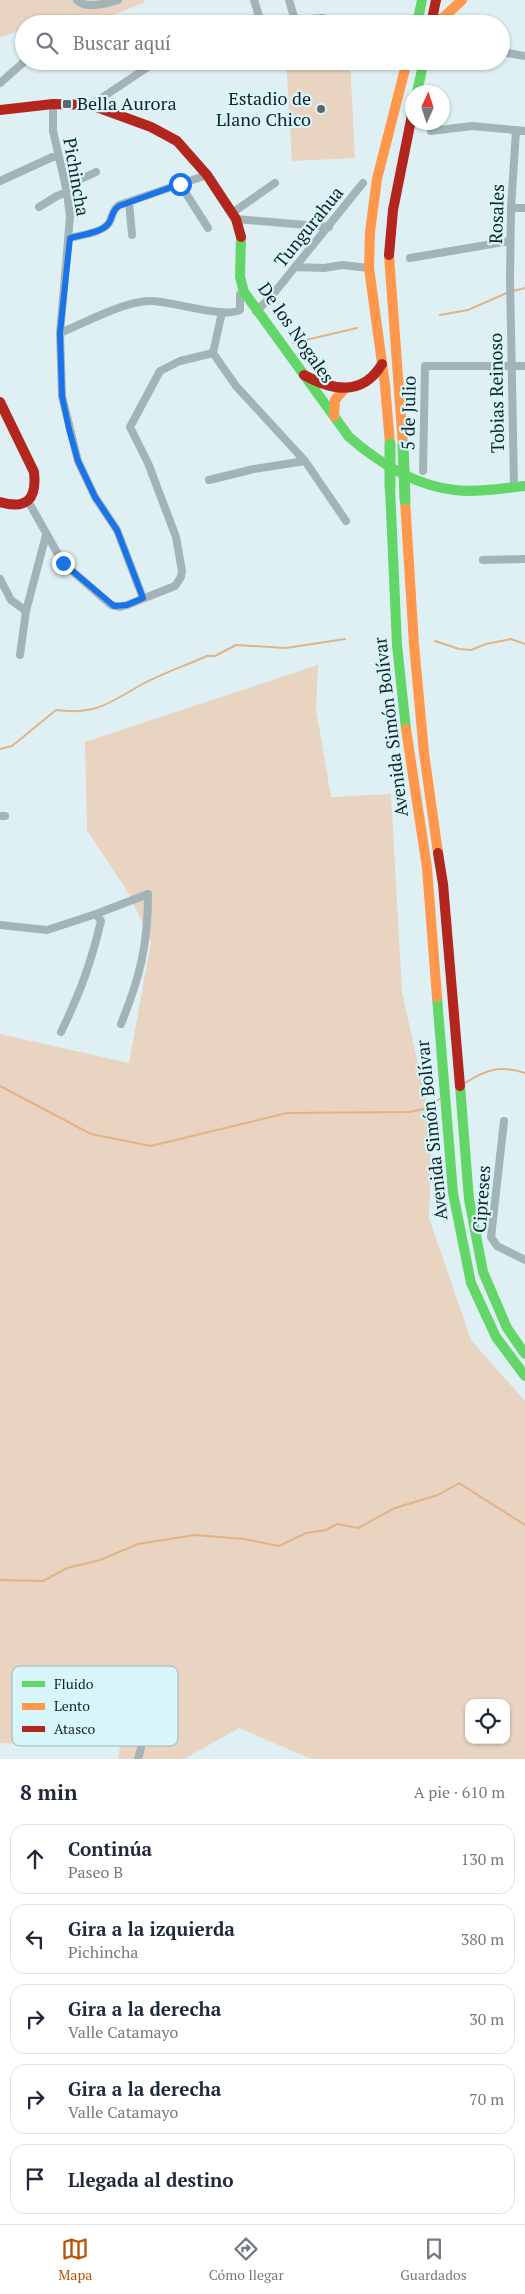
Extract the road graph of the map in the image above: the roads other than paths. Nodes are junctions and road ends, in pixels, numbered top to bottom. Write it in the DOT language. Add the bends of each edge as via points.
graph roads {
  1 [pos="77,0"];
  2 [pos="118,0"];
  3 [pos="254,0"];
  4 [pos="289,0"];
  5 [pos="422,0"];
  6 [pos="436,0"];
  7 [pos="462,0"];
  8 [pos="258,15"];
  9 [pos="294,15"];
  10 [pos="419,15"];
  11 [pos="433,15"];
  12 [pos="446,15"];
  13 [pos="510,54"];
  14 [pos="525,56"];
  15 [pos="15,69"];
  16 [pos="144,70"];
  17 [pos="405,70"];
  18 [pos="422,70"];
  19 [pos="0,83"];
  20 [pos="419,85"];
  21 [pos="53,104"];
  22 [pos="92,105"];
  23 [pos="0,110"];
  24 [pos="409,130"];
  25 [pos="516,130"];
  26 [pos="431,131"];
  27 [pos="525,131"];
  28 [pos="57,156"];
  29 [pos="96,172"];
  30 [pos="207,175"];
  31 [pos="0,181"];
  32 [pos="275,183"];
  33 [pos="363,183"];
  34 [pos="180,184"];
  35 [pos="66,189"];
  36 [pos="129,202"];
  37 [pos="39,207"];
  38 [pos="511,208"];
  39 [pos="525,208"];
  40 [pos="234,216"];
  41 [pos="329,227"];
  42 [pos="208,228"];
  43 [pos="132,235"];
  44 [pos="70,238"];
  45 [pos="510,241"];
  46 [pos="410,258"];
  47 [pos="295,267"];
  48 [pos="369,268"];
  49 [pos="244,292"];
  50 [pos="510,299"];
  51 [pos="256,311"];
  52 [pos="222,312"];
  53 [pos="60,333"];
  54 [pos="213,353"];
  55 [pos="382,364"];
  56 [pos="512,366"];
  57 [pos="525,366"];
  58 [pos="304,375"];
  59 [pos="351,387"];
  60 [pos="0,402"];
  61 [pos="387,411"];
  62 [pos="334,416"];
  63 [pos="306,460"];
  64 [pos="423,471"];
  65 [pos="209,480"];
  66 [pos="520,487"];
  67 [pos="28,501"];
  68 [pos="0,502"];
  69 [pos="346,521"];
  70 [pos="46,535"];
  71 [pos="525,559"];
  72 [pos="483,560"];
  73 [pos="0,579"];
  74 [pos="143,598"];
  75 [pos="26,611"];
  76 [pos="20,655"];
  77 [pos="96,914"];
  78 [pos="0,925"];
  79 [pos="121,1024"];
  80 [pos="61,1032"];
  81 [pos="504,1121"];
  82 [pos="525,1260"];
  83 [pos="525,1354"];
  84 [pos="525,1376"];
  85 [pos="142,1748"];
  86 [pos="138,1759"];
  1 -- 2 [label="street" via="86,5"];
  3 -- 8 [label="street"];
  4 -- 9 [label="street"];
  5 -- 10 [label="main road"];
  6 -- 11 [label="main road"];
  7 -- 12 [label="main road"];
  13 -- 14 [label="street"];
  15 -- 19 [label="street"];
  16 -- 22 [label="street"];
  17 -- 48 [label="main road, Avenida Simón Bolívar" via="377,179"];
  18 -- 20 [label="main road"];
  21 -- 22 [label="main road, De los Nogales"];
  21 -- 23 [label="main road, De los Nogales"];
  21 -- 28 [label="street, Pichincha"];
  22 -- 30 [label="main road, De los Nogales" via="151,126 171,137 183,145"];
  24 -- 83 [label="main road, Avenida Simón Bolívar, bridge" via="389,246 424,754 443,884 469,1199 480,1263 493,1299"];
  25 -- 26 [label="street" via="472,126"];
  25 -- 27 [label="street"];
  25 -- 38 [label="street, Rosales"];
  28 -- 31 [label="street"];
  28 -- 35 [label="street, Pichincha"];
  29 -- 35 [label="street"];
  30 -- 34 [label="street"];
  30 -- 40 [label="main road, De los Nogales"];
  32 -- 40 [label="street"];
  33 -- 41 [label="street, Tungurahua"];
  34 -- 36 [label="street"];
  34 -- 42 [label="street"];
  35 -- 37 [label="street"];
  35 -- 44 [label="street, Pichincha"];
  36 -- 43 [label="street"];
  36 -- 44 [label="street" via="115,208 103,228"];
  38 -- 39 [label="street"];
  38 -- 45 [label="street, Rosales"];
  40 -- 41 [label="street"];
  40 -- 49 [label="main road, De los Nogales" via="241,235 240,272"];
  41 -- 47 [label="street, Tungurahua"];
  44 -- 53 [label="street, Pichincha"];
  45 -- 46 [label="street"];
  45 -- 50 [label="street, Rosales"];
  47 -- 48 [label="street" via="342,265"];
  47 -- 51 [label="street, Tungurahua"];
  48 -- 55 [label="main road, Avenida Simón Bolívar"];
  49 -- 51 [label="main road, De los Nogales"];
  49 -- 52 [label="street" via="240,294 240,310"];
  50 -- 56 [label="street, Tobias Reinoso"];
  51 -- 58 [label="main road, De los Nogales"];
  52 -- 53 [label="street" via="142,301"];
  52 -- 54 [label="street"];
  53 -- 74 [label="street, Pichincha" via="62,396 78,461 95,497 117,530"];
  54 -- 63 [label="street" via="241,392"];
  54 -- 74 [label="street" via="180,361 160,371 131,424 131,432 144,454 174,531 182,566 181,577 175,586"];
  55 -- 59 [label="main road" via="373,378"];
  55 -- 61 [label="main road, Avenida Simón Bolívar"];
  56 -- 57 [label="street, 5 de Julio"];
  56 -- 64 [label="street, 5 de Julio" via="424,366"];
  56 -- 66 [label="street, Tobias Reinoso"];
  58 -- 59 [label="main road" via="324,385"];
  58 -- 62 [label="main road, De los Nogales"];
  59 -- 61 [label="main road" via="373,393"];
  59 -- 62 [label="main road" via="335,400"];
  60 -- 67 [label="main road" via="34,472 35,490"];
  61 -- 84 [label="main road, Avenida Simón Bolívar, bridge" via="398,645 409,753 426,868 453,1193 471,1283 496,1338"];
  62 -- 66 [label="main road, De los Nogales" via="350,437 373,457 433,485 468,490"];
  63 -- 65 [label="street"];
  63 -- 69 [label="street"];
  67 -- 68 [label="main road" via="13,506"];
  67 -- 70 [label="street"];
  70 -- 74 [label="street" via="68,569 110,605 120,607"];
  70 -- 75 [label="street"];
  71 -- 72 [label="street"];
  73 -- 75 [label="street" via="11,600"];
  75 -- 76 [label="street"];
  77 -- 78 [label="street" via="47,930"];
  77 -- 79 [label="street" via="148,894 146,947"];
  77 -- 80 [label="street" via="100,921 92,957"];
  81 -- 82 [label="street, Cipreses" via="491,1237 497,1246"];
  85 -- 86 [label="street"];
}
